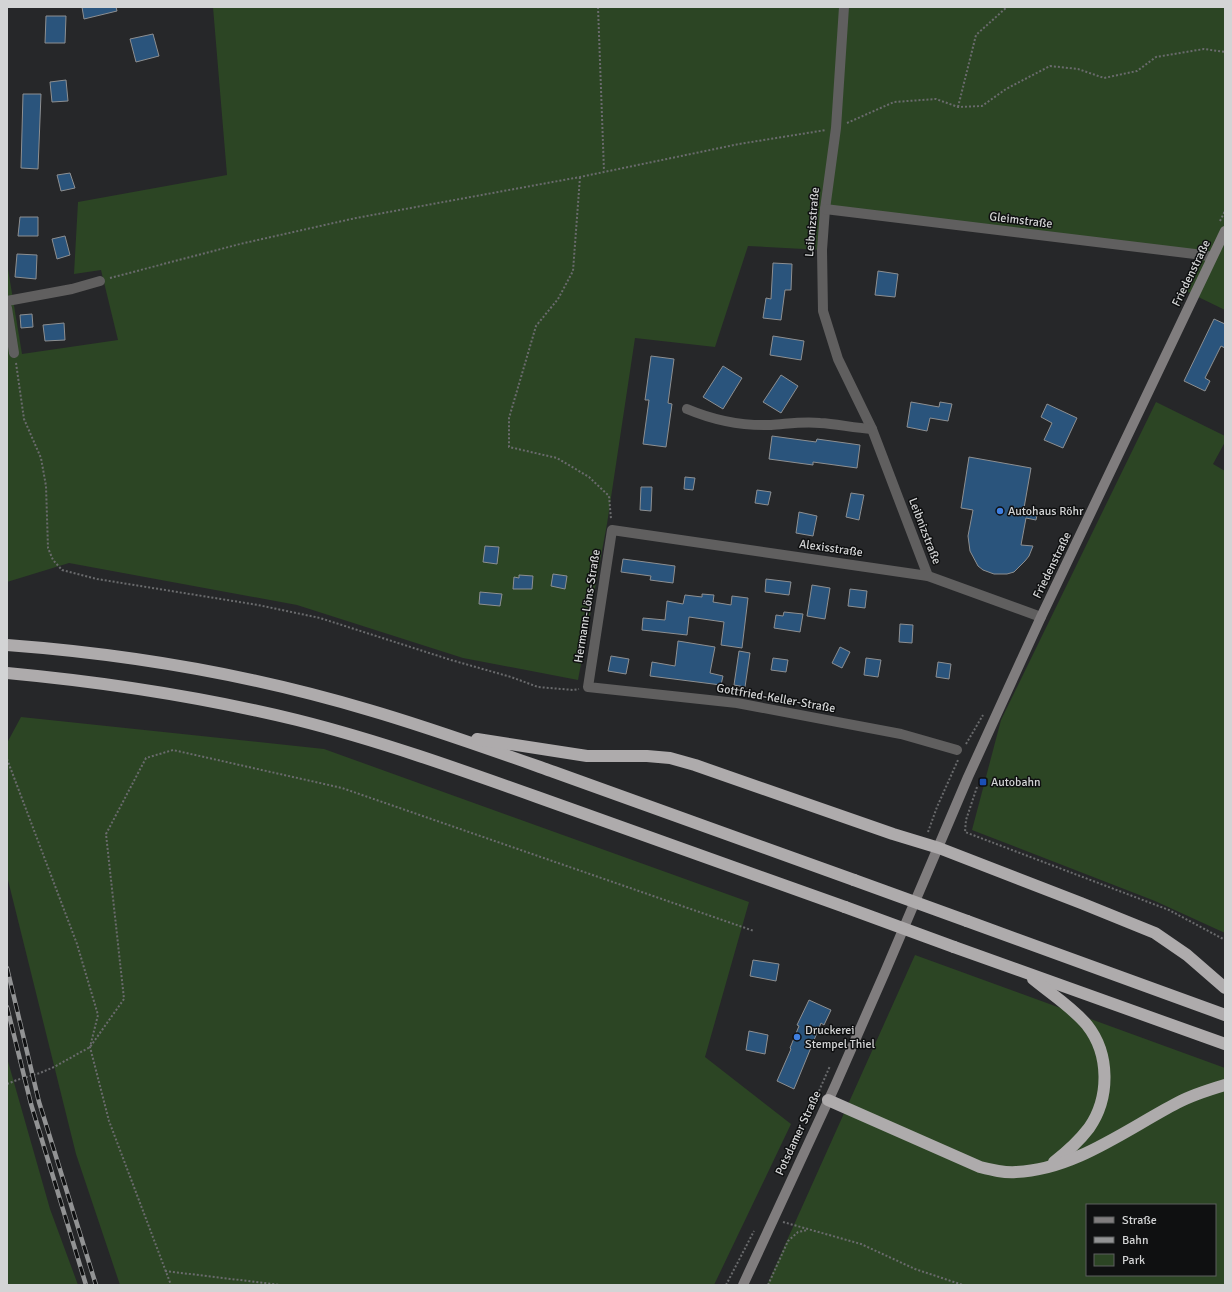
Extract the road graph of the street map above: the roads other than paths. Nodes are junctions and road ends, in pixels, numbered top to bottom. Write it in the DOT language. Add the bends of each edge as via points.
graph roads {
  1 [pos="844,7"];
  2 [pos="825,209"];
  3 [pos="1225,232"];
  4 [pos="1212,257"];
  5 [pos="100,281"];
  6 [pos="7,301"];
  7 [pos="7,308"];
  8 [pos="14,353"];
  9 [pos="687,409"];
  10 [pos="872,429"];
  11 [pos="612,530"];
  12 [pos="928,576"];
  13 [pos="1041,617"];
  14 [pos="7,645"];
  15 [pos="7,673"];
  16 [pos="588,687"];
  17 [pos="447,734"];
  18 [pos="960,751"];
  19 [pos="939,848"];
  20 [pos="1025,972"];
  21 [pos="1225,988"];
  22 [pos="877,991"];
  23 [pos="1225,1015"];
  24 [pos="1225,1044"];
  25 [pos="1225,1085"];
  26 [pos="828,1100"];
  27 [pos="1049,1166"];
  28 [pos="743,1285"];
  1 -- 2 [label="street, Leibnizstraße" via="836,128"];
  2 -- 4 [label="street, Gleimstraße"];
  2 -- 10 [label="street, Leibnizstraße" via="822,250 823,311 838,359"];
  3 -- 4 [label="main road, Friedenstraße"];
  4 -- 13 [label="main road, Friedenstraße"];
  5 -- 6 [label="street"];
  7 -- 8 [label="street"];
  9 -- 10 [label="street" via="706,417 755,425 797,422"];
  10 -- 12 [label="street, Leibnizstraße"];
  11 -- 12 [label="street, Alexisstraße"];
  11 -- 16 [label="street, Hermann-Löns-Straße"];
  12 -- 13 [label="street, Alexisstraße"];
  13 -- 19 [label="main road, Friedenstraße" via="968,777"];
  14 -- 17 [label="highway" via="144,659 236,677 368,709"];
  15 -- 20 [label="highway, bridge" via="168,694 296,720 359,737 494,781"];
  16 -- 18 [label="street, Gottfried-Keller-Straße" via="737,703 901,734"];
  17 -- 19 [label="highway" via="587,756 670,758"];
  17 -- 23 [label="highway, bridge"];
  19 -- 21 [label="highway" via="1155,933 1188,955"];
  19 -- 22 [label="main road, Friedenstraße"];
  20 -- 24 [label="highway"];
  20 -- 27 [label="highway" via="1077,1013 1088,1026 1101,1054 1104,1068 1102,1098 1098,1112 1080,1140"];
  22 -- 26 [label="main road, Potsdamer Straße"];
  25 -- 27 [label="highway" via="1178,1103 1076,1158"];
  26 -- 27 [label="highway" via="980,1167 999,1172 1016,1172"];
  26 -- 28 [label="main road, Potsdamer Straße"];
}
